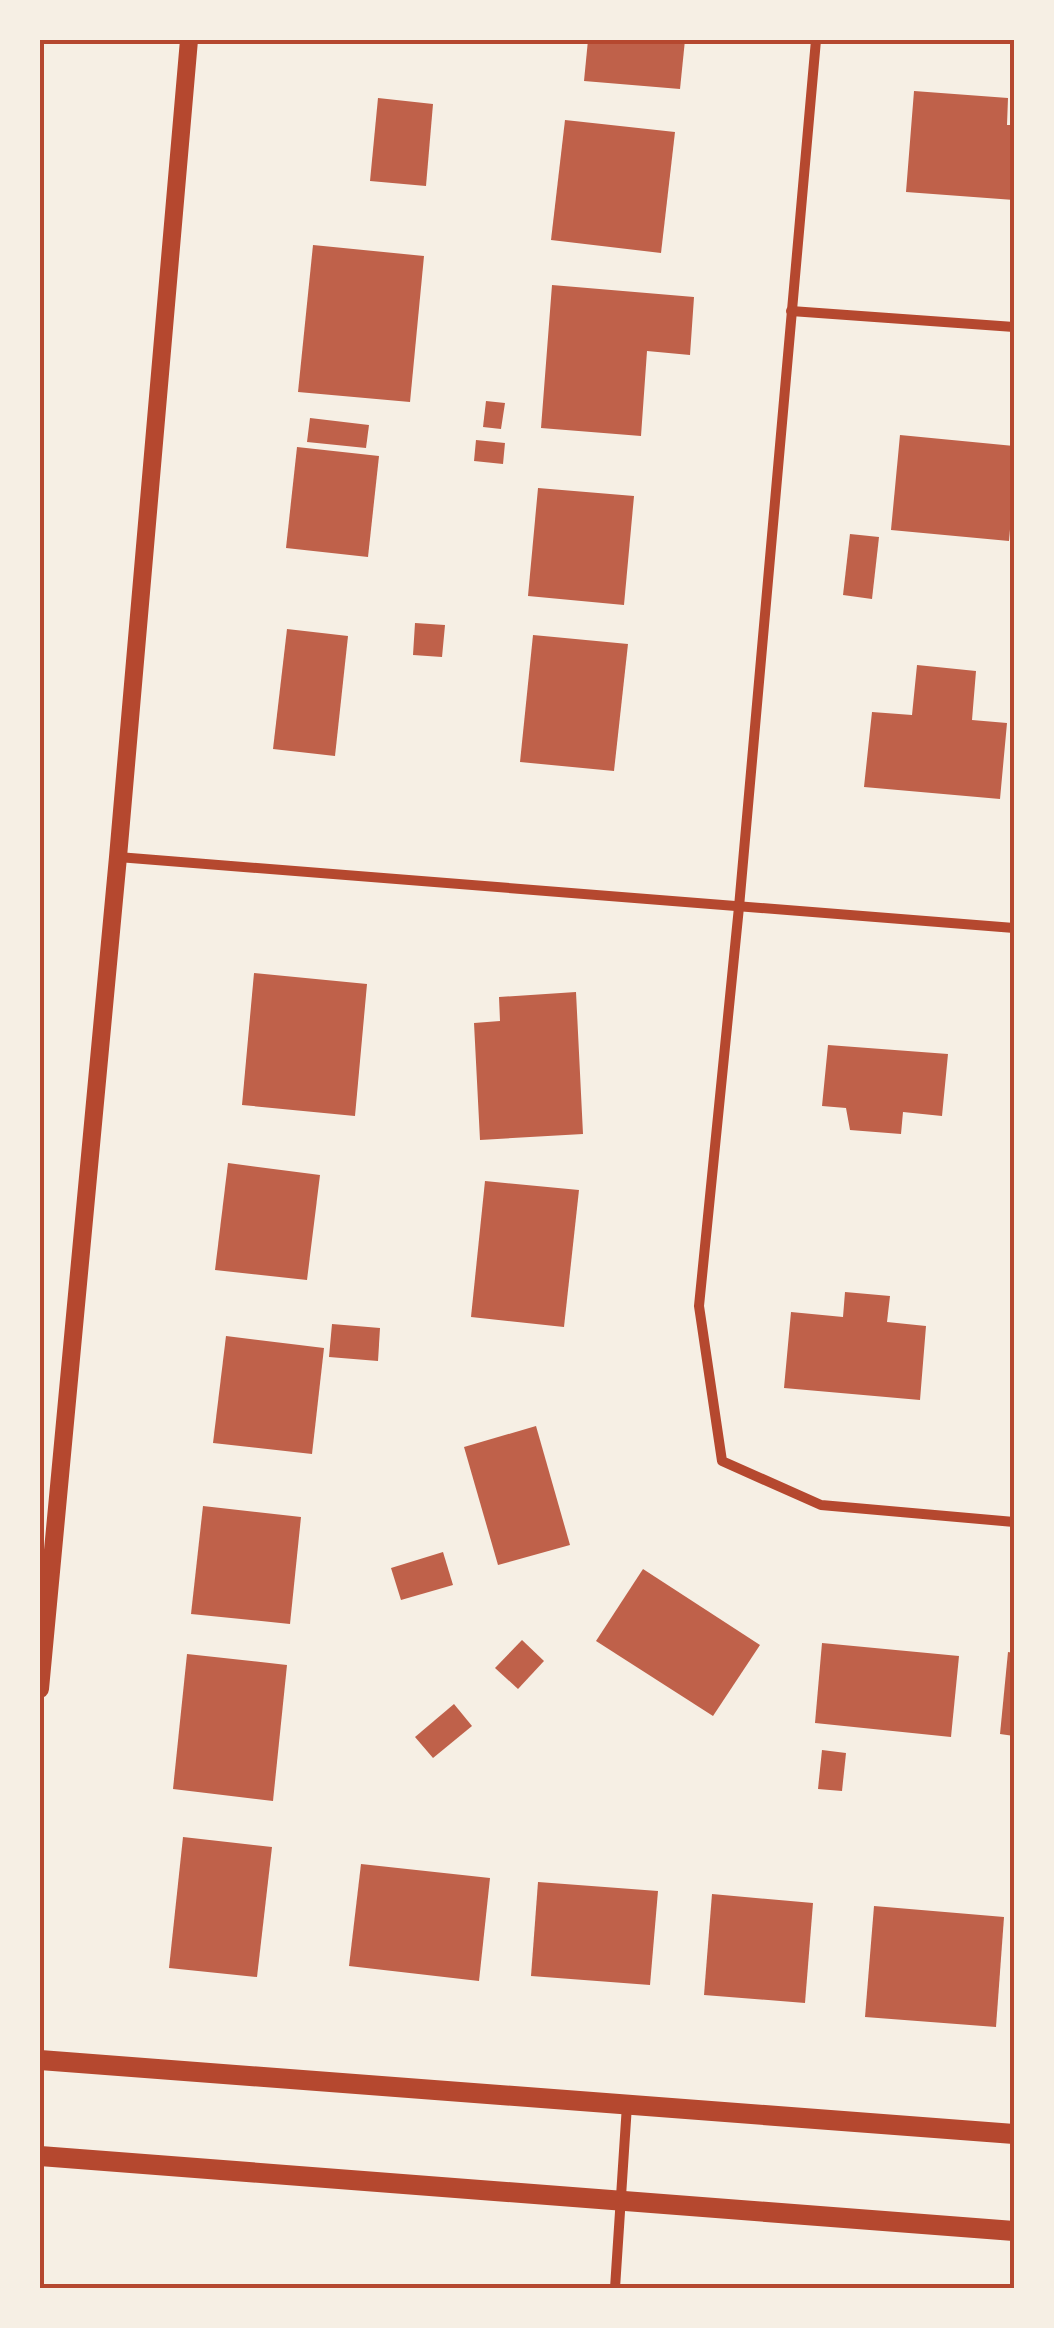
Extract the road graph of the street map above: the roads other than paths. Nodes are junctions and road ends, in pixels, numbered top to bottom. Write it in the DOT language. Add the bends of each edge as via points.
graph roads {
  1 [pos="189,40"];
  2 [pos="816,40"];
  3 [pos="792,310"];
  4 [pos="1014,327"];
  5 [pos="118,856"];
  6 [pos="738,907"];
  7 [pos="1014,928"];
  8 [pos="1014,1522"];
  9 [pos="40,1688"];
  10 [pos="40,2060"];
  11 [pos="627,2105"];
  12 [pos="1014,2134"];
  13 [pos="40,2156"];
  14 [pos="621,2201"];
  15 [pos="1014,2231"];
  16 [pos="616,2288"];
  1 -- 5 [label="street"];
  2 -- 3 [label="street"];
  3 -- 4 [label="street"];
  3 -- 6 [label="street"];
  5 -- 6 [label="street"];
  5 -- 9 [label="street"];
  6 -- 7 [label="street"];
  6 -- 8 [label="street" via="699,1306 722,1461 822,1504"];
  10 -- 11 [label="main road"];
  11 -- 12 [label="main road"];
  11 -- 14 [label="street"];
  13 -- 14 [label="main road"];
  14 -- 15 [label="main road"];
  14 -- 16 [label="street"];
}
